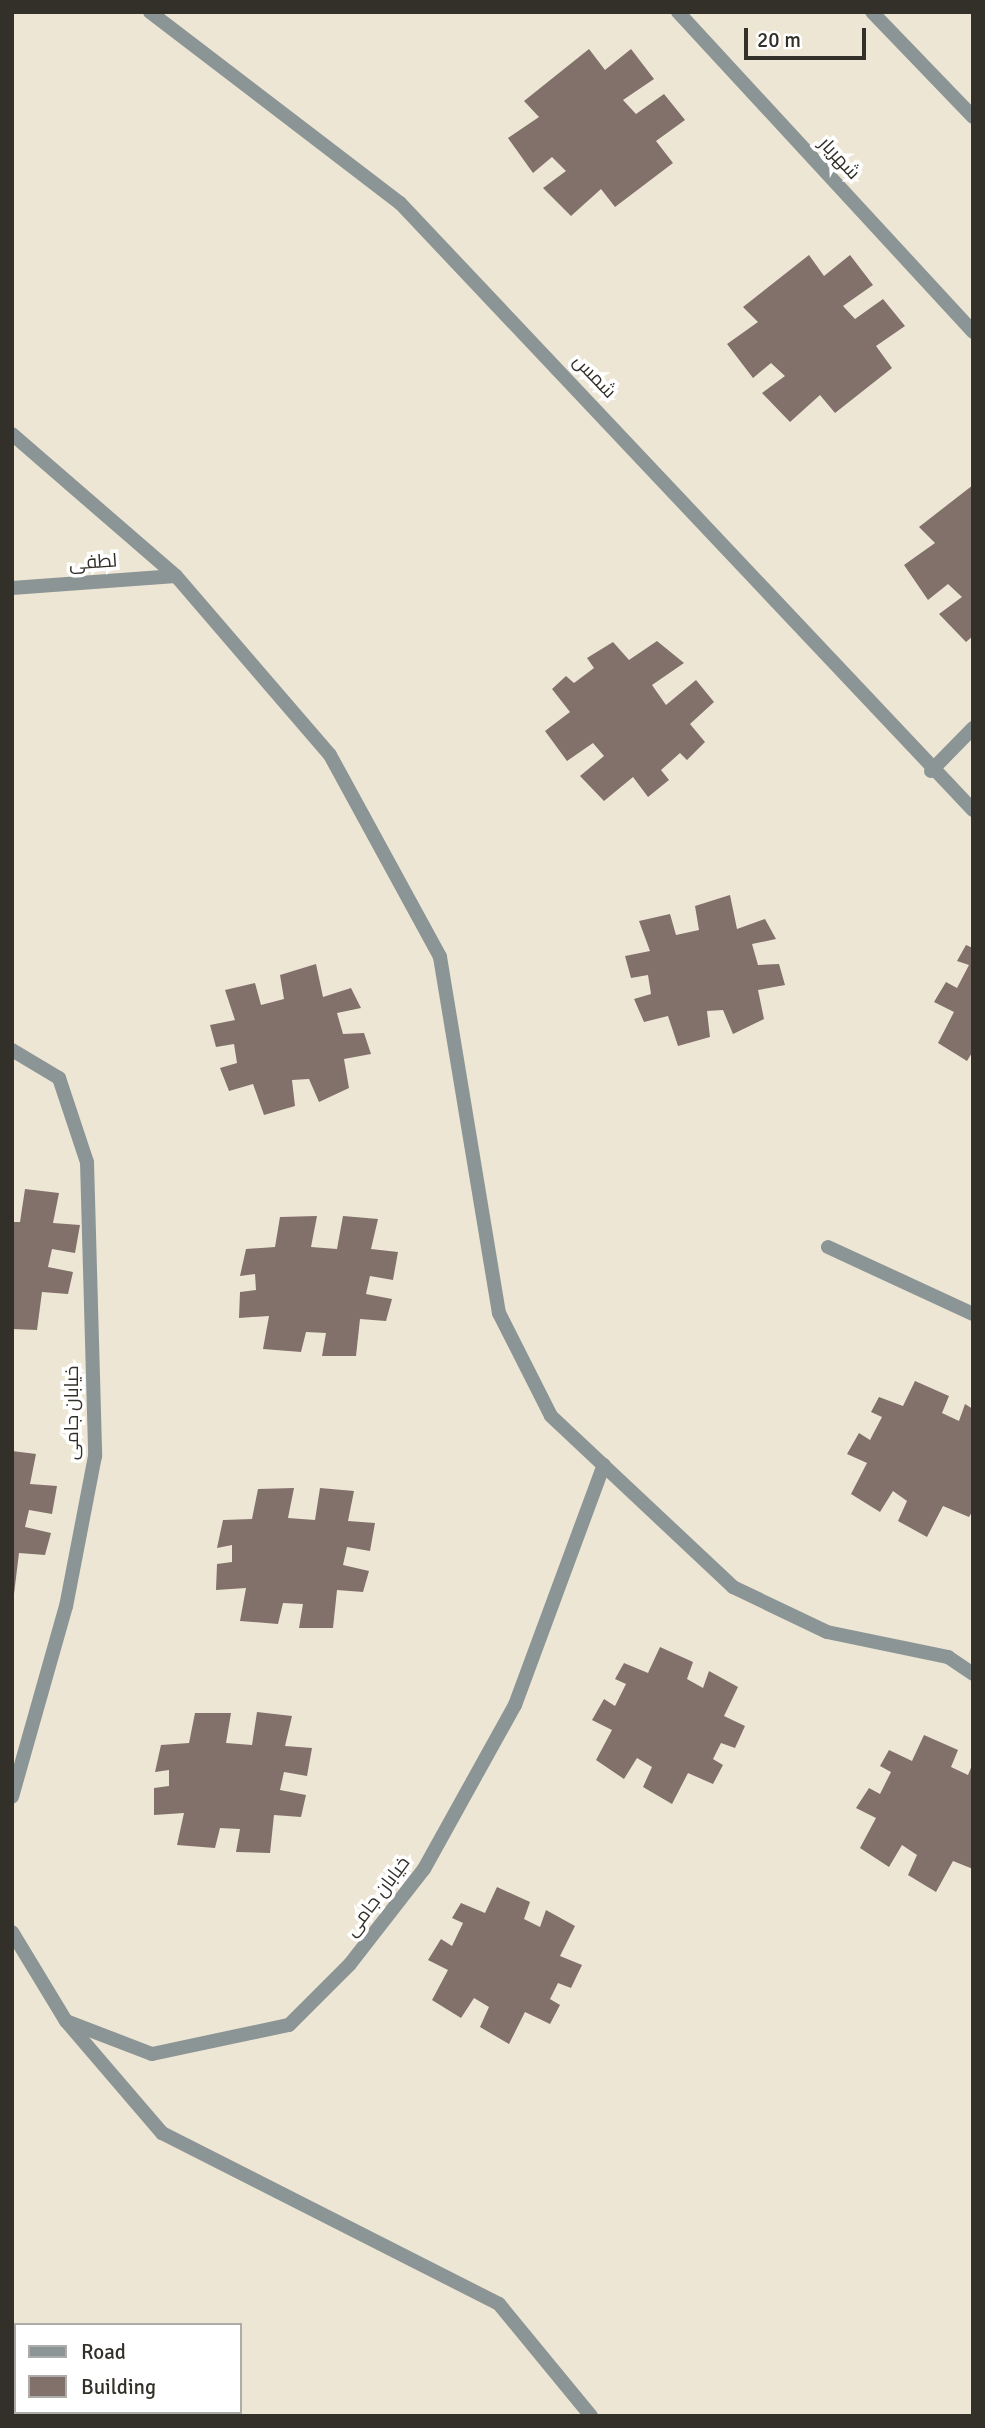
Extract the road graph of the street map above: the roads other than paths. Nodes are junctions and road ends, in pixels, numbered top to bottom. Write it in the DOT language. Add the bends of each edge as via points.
graph roads {
  1 [pos="150,12"];
  2 [pos="678,12"];
  3 [pos="872,12"];
  4 [pos="973,117"];
  5 [pos="973,332"];
  6 [pos="12,434"];
  7 [pos="176,576"];
  8 [pos="12,588"];
  9 [pos="973,728"];
  10 [pos="931,771"];
  11 [pos="973,810"];
  12 [pos="12,1050"];
  13 [pos="828,1247"];
  14 [pos="973,1314"];
  15 [pos="604,1465"];
  16 [pos="973,1674"];
  17 [pos="12,1797"];
  18 [pos="12,1932"];
  19 [pos="66,2021"];
  20 [pos="592,2416"];
  1 -- 10 [label="street, شمس" via="400,203"];
  2 -- 5 [label="street, شهریار"];
  3 -- 4 [label="street"];
  6 -- 7 [label="street"];
  7 -- 8 [label="street, لطفی"];
  7 -- 15 [label="street" via="330,755 440,957 499,1313 551,1416"];
  9 -- 10 [label="street"];
  10 -- 11 [label="street, شمس"];
  12 -- 17 [label="street, خیابان جامی" via="59,1078 87,1162 95,1456 66,1606"];
  13 -- 14 [label="street"];
  15 -- 16 [label="street" via="733,1587 827,1632 948,1657"];
  15 -- 19 [label="street, خیابان جامی" via="515,1705 424,1869 351,1964 289,2025 152,2054"];
  18 -- 19 [label="street"];
  19 -- 20 [label="street" via="162,2133 499,2304"];
}
